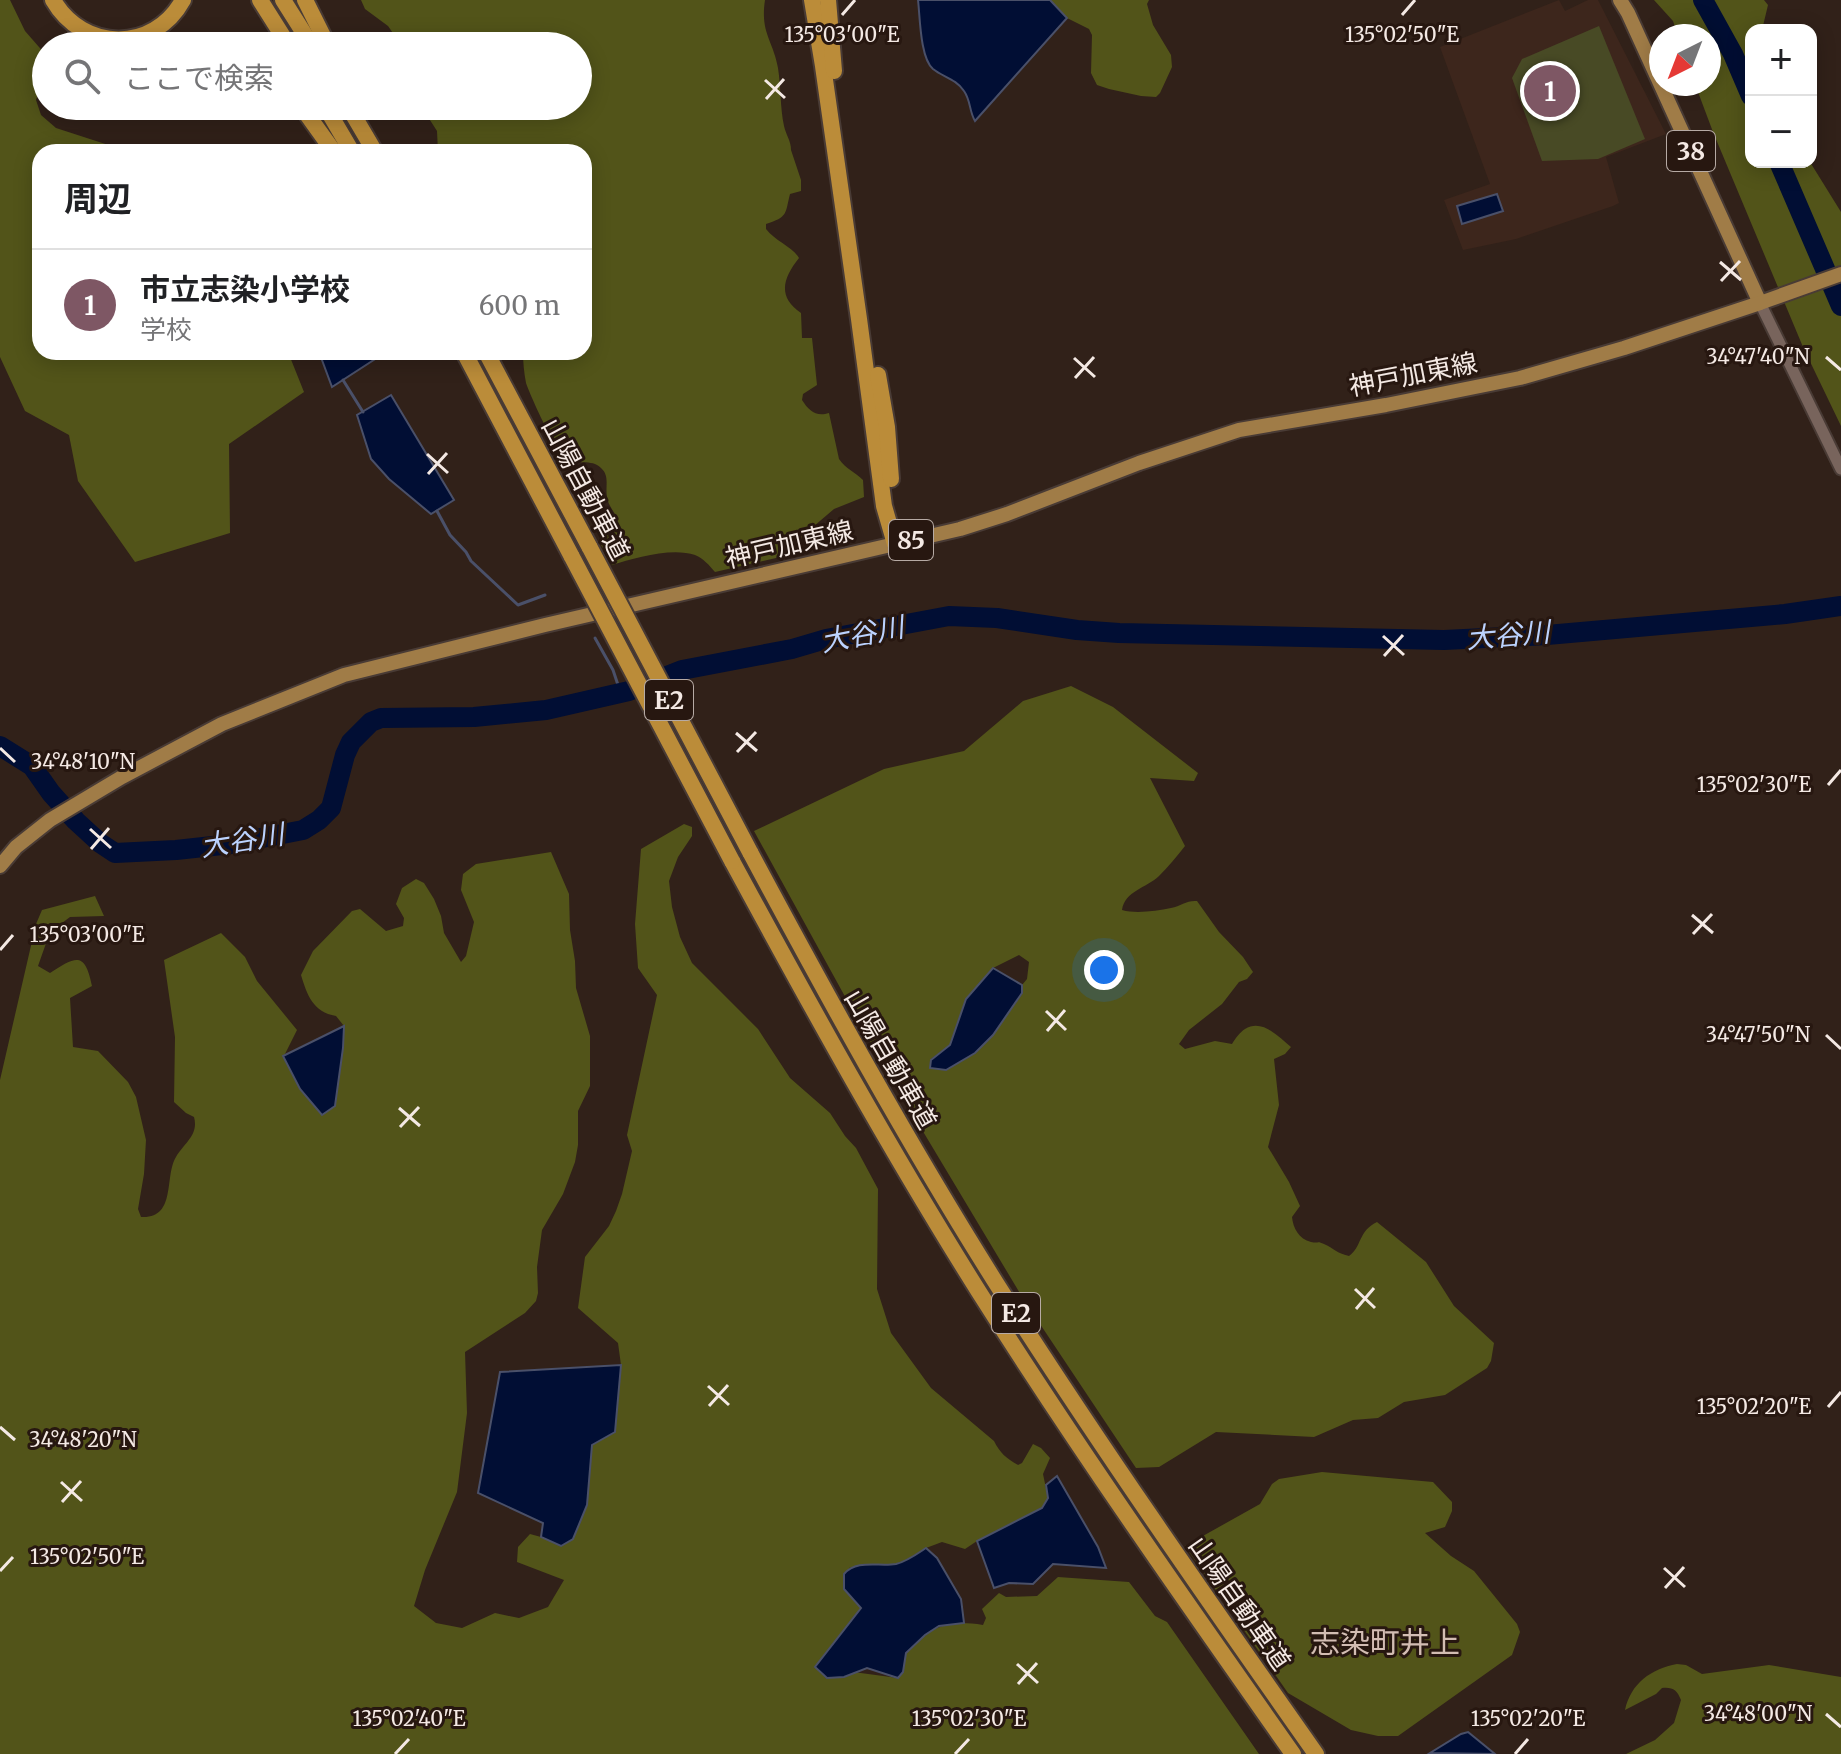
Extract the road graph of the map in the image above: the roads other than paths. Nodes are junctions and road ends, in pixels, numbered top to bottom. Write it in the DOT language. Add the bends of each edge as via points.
graph roads {
  1 [pos="41,0"];
  2 [pos="53,0"];
  3 [pos="183,0"];
  4 [pos="260,0"];
  5 [pos="283,0"];
  6 [pos="305,0"];
  7 [pos="812,0"];
  8 [pos="828,0"];
  9 [pos="1620,0"];
  10 [pos="66,32"];
  11 [pos="88,32"];
  12 [pos="151,32"];
  13 [pos="280,32"];
  14 [pos="303,32"];
  15 [pos="321,32"];
  16 [pos="311,120"];
  17 [pos="333,120"];
  18 [pos="356,120"];
  19 [pos="368,120"];
  20 [pos="328,144"];
  21 [pos="347,144"];
  22 [pos="370,144"];
  23 [pos="381,144"];
  24 [pos="1841,274"];
  25 [pos="1760,303"];
  26 [pos="468,360"];
  27 [pos="490,360"];
  28 [pos="1841,469"];
  29 [pos="895,544"];
  30 [pos="0,866"];
  31 [pos="1293,1754"];
  32 [pos="1316,1754"];
  1 -- 10 [label="highway"];
  2 -- 11 [label="highway" via="65,17"];
  3 -- 12 [label="highway"];
  4 -- 13 [label="highway"];
  5 -- 14 [label="highway"];
  6 -- 15 [label="highway"];
  7 -- 29 [label="highway" via="883,495"];
  8 -- 29 [label="highway" via="833,66 887,427"];
  9 -- 25 [label="main road, 38"];
  16 -- 20 [label="highway"];
  17 -- 21 [label="highway"];
  18 -- 22 [label="highway"];
  19 -- 23 [label="highway"];
  24 -- 25 [label="main road, 神戸加東線"];
  25 -- 28 [label="street"];
  25 -- 29 [label="main road, 神戸加東線 / 85" via="1520,378 1239,430 997,517"];
  26 -- 31 [label="highway, 山陽自動車道 / E2, bridge" via="732,861 898,1157 1057,1414"];
  27 -- 32 [label="highway, 山陽自動車道 / E2, bridge" via="884,1096 1075,1405"];
  29 -- 30 [label="main road, 神戸加東線 / 85" via="344,675 222,724 72,805 16,847"];
}
